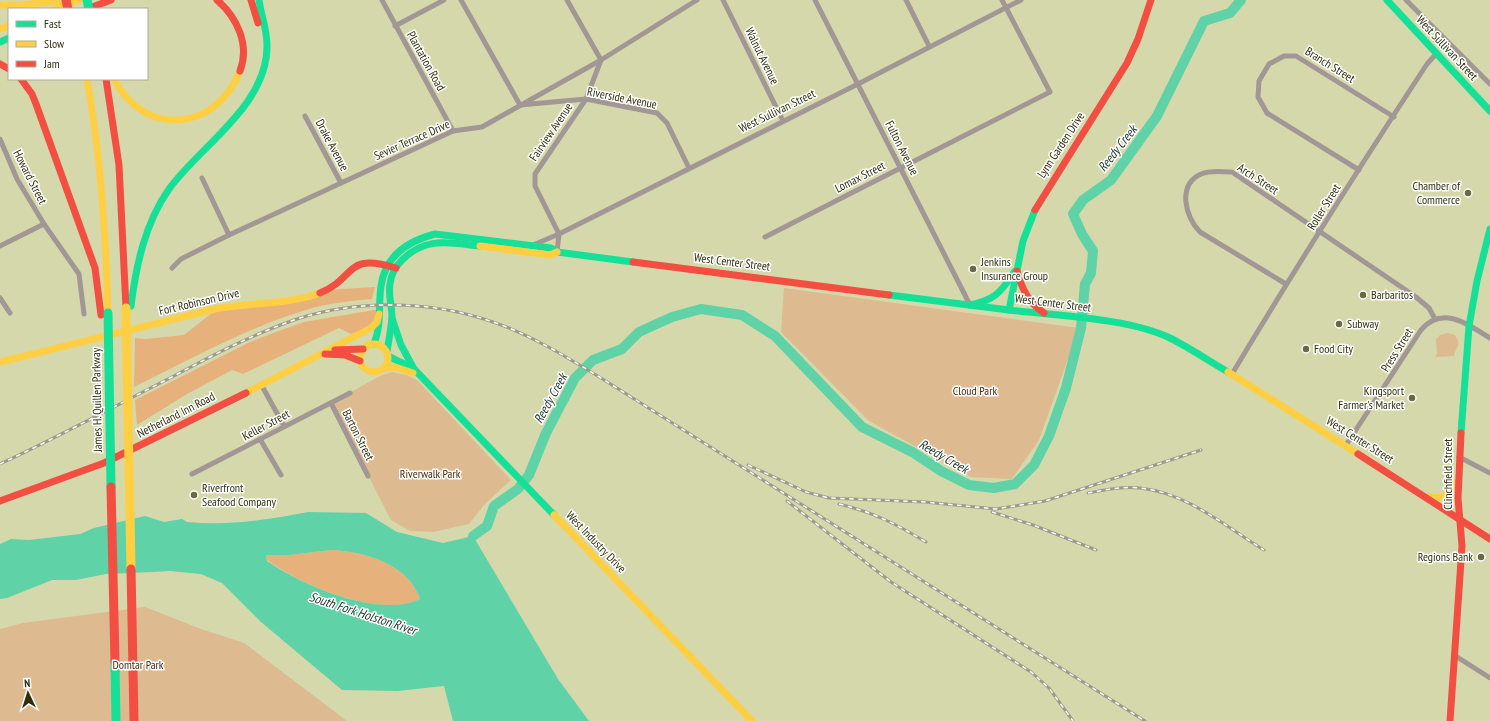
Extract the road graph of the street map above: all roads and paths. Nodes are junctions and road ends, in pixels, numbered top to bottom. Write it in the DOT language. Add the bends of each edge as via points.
graph roads {
  1 [pos="66,0"];
  2 [pos="79,0"];
  3 [pos="114,0"];
  4 [pos="217,0"];
  5 [pos="251,0"];
  6 [pos="259,0"];
  7 [pos="382,0"];
  8 [pos="444,0"];
  9 [pos="461,0"];
  10 [pos="567,0"];
  11 [pos="697,0"];
  12 [pos="723,0"];
  13 [pos="815,0"];
  14 [pos="906,0"];
  15 [pos="1002,0"];
  16 [pos="1021,0"];
  17 [pos="1151,0"];
  18 [pos="1387,0"];
  19 [pos="1406,0"];
  20 [pos="107,2"];
  21 [pos="686,2"];
  22 [pos="0,5"];
  23 [pos="59,8"];
  24 [pos="91,8"];
  25 [pos="1006,8"];
  26 [pos="395,26"];
  27 [pos="929,46"];
  28 [pos="1436,54"];
  29 [pos="601,60"];
  30 [pos="264,66"];
  31 [pos="22,80"];
  32 [pos="87,80"];
  33 [pos="106,80"];
  34 [pos="114,80"];
  35 [pos="858,84"];
  36 [pos="1490,84"];
  37 [pos="586,99"];
  38 [pos="520,105"];
  39 [pos="1490,111"];
  40 [pos="305,116"];
  41 [pos="1394,117"];
  42 [pos="783,121"];
  43 [pos="453,131"];
  44 [pos="0,139"];
  45 [pos="689,168"];
  46 [pos="900,168"];
  47 [pos="1359,170"];
  48 [pos="202,178"];
  49 [pos="341,183"];
  50 [pos="44,224"];
  51 [pos="1490,229"];
  52 [pos="1319,233"];
  53 [pos="559,234"];
  54 [pos="229,235"];
  55 [pos="765,237"];
  56 [pos="0,246"];
  57 [pos="532,246"];
  58 [pos="557,252"];
  59 [pos="392,266"];
  60 [pos="172,268"];
  61 [pos="1016,268"];
  62 [pos="1286,284"];
  63 [pos="0,298"];
  64 [pos="970,305"];
  65 [pos="128,307"];
  66 [pos="381,310"];
  67 [pos="1009,310"];
  68 [pos="10,312"];
  69 [pos="84,314"];
  70 [pos="104,314"];
  71 [pos="1048,315"];
  72 [pos="392,316"];
  73 [pos="1434,318"];
  74 [pos="1469,326"];
  75 [pos="1490,338"];
  76 [pos="374,344"];
  77 [pos="363,349"];
  78 [pos="327,352"];
  79 [pos="387,354"];
  80 [pos="360,361"];
  81 [pos="0,362"];
  82 [pos="384,368"];
  83 [pos="414,369"];
  84 [pos="1232,374"];
  85 [pos="424,378"];
  86 [pos="262,386"];
  87 [pos="350,393"];
  88 [pos="331,403"];
  89 [pos="284,426"];
  90 [pos="260,439"];
  91 [pos="1346,446"];
  92 [pos="1459,457"];
  93 [pos="1490,473"];
  94 [pos="192,474"];
  95 [pos="281,475"];
  96 [pos="368,476"];
  97 [pos="1458,482"];
  98 [pos="1423,494"];
  99 [pos="0,501"];
  100 [pos="1461,521"];
  101 [pos="1490,539"];
  102 [pos="1454,655"];
  103 [pos="1490,678"];
  104 [pos="116,721"];
  105 [pos="134,721"];
  106 [pos="752,721"];
  107 [pos="1450,721"];
  1 -- 22 [label="main road"];
  2 -- 23 [label="main road"];
  3 -- 20 [label="main road"];
  4 -- 34 [label="main road" via="236,22 243,51 243,62 236,84 217,106 191,119 160,119 133,106"];
  5 -- 30 [label="main road" via="261,31"];
  6 -- 30 [label="main road" via="267,39"];
  7 -- 26 [label="street, Plantation Road"];
  8 -- 26 [label="street"];
  9 -- 38 [label="street"];
  10 -- 29 [label="street"];
  11 -- 21 [label="street, Sevier Terrace Drive"];
  12 -- 42 [label="street, Walnut Avenue"];
  13 -- 35 [label="street, Fulton Avenue"];
  14 -- 27 [label="street"];
  15 -- 25 [label="street"];
  16 -- 25 [label="street, West Sullivan Street"];
  17 -- 61 [label="main road, Lynn Garden Drive" via="1125,67 1035,210 1022,241"];
  18 -- 28 [label="main road, West Sullivan Street"];
  19 -- 36 [label="street, West Sullivan Street"];
  20 -- 24 [label="main road"];
  21 -- 29 [label="street, Sevier Terrace Drive"];
  25 -- 27 [label="street, West Sullivan Street"];
  25 -- 46 [label="street, Lomax Street" via="1050,92"];
  26 -- 43 [label="street, Plantation Road"];
  27 -- 35 [label="street, West Sullivan Street"];
  28 -- 39 [label="main road, West Sullivan Street"];
  28 -- 41 [label="street, Roller Street"];
  29 -- 37 [label="street, Fairview Avenue"];
  29 -- 38 [label="street, Sevier Terrace Drive"];
  30 -- 65 [label="main road" via="244,107 182,173 156,211 141,248"];
  31 -- 70 [label="main road" via="36,104 87,245"];
  32 -- 70 [label="main road, James H. Quillen Parkway" via="103,188"];
  33 -- 65 [label="main road" via="120,169"];
  35 -- 42 [label="street, West Sullivan Street"];
  35 -- 46 [label="street, Fulton Avenue"];
  37 -- 38 [label="street, Riverside Avenue"];
  37 -- 45 [label="street, Riverside Avenue" via="657,112 667,123"];
  37 -- 53 [label="street, Fairview Avenue" via="535,174 535,186"];
  38 -- 43 [label="street, Sevier Terrace Drive" via="482,127"];
  40 -- 49 [label="street, Drake Avenue"];
  41 -- 47 [label="street, Roller Street"];
  41 -- 47 [label="street, Branch Street" via="1296,56 1284,56 1269,64 1263,71 1259,81 1258,97 1267,114"];
  42 -- 45 [label="street, West Sullivan Street"];
  43 -- 49 [label="street, Sevier Terrace Drive"];
  44 -- 50 [label="street, Howard Street" via="17,179"];
  45 -- 53 [label="street, West Sullivan Street"];
  46 -- 55 [label="street, Lomax Street"];
  46 -- 64 [label="street, Fulton Avenue"];
  47 -- 52 [label="street, Roller Street"];
  48 -- 54 [label="street"];
  49 -- 54 [label="street, Sevier Terrace Drive"];
  50 -- 56 [label="street"];
  50 -- 69 [label="street, Howard Street" via="79,274"];
  51 -- 74 [label="main road, Clinchfield Street"];
  52 -- 62 [label="street, Roller Street"];
  52 -- 62 [label="street, Arch Street" via="1232,172 1210,172 1190,182 1185,197 1192,224 1200,232"];
  52 -- 73 [label="street, Arch Street" via="1424,303"];
  53 -- 57 [label="street, West Sullivan Street"];
  53 -- 58 [label="street"];
  54 -- 60 [label="street, Sevier Terrace Drive" via="181,259"];
  57 -- 58 [label="main road, West Center Street" via="551,248"];
  57 -- 59 [label="main road, West Center Street" via="435,234 410,242 396,254"];
  58 -- 59 [label="main road, West Center Street" via="550,255 435,242 411,251"];
  58 -- 64 [label="main road, West Center Street"];
  59 -- 66 [label="main road, West Center Street" via="381,286"];
  59 -- 72 [label="main road, West Center Street" via="389,290"];
  59 -- 81 [label="main road, Fort Robinson Drive" via="364,262 354,265 327,290 300,298 233,305"];
  61 -- 64 [label="main road" via="1000,294 987,302"];
  61 -- 67 [label="main road, Lynn Garden Drive"];
  61 -- 71 [label="main road" via="1024,295 1034,306"];
  62 -- 84 [label="street, Roller Street"];
  63 -- 68 [label="street"];
  64 -- 67 [label="main road, West Center Street"];
  65 -- 105 [label="main road, bridge" via="126,337"];
  66 -- 76 [label="main road, West Center Street" via="380,330"];
  66 -- 78 [label="main road" via="377,322 371,328"];
  67 -- 71 [label="main road, West Center Street"];
  70 -- 104 [label="main road, James H. Quillen Parkway, bridge" via="109,364"];
  71 -- 84 [label="main road, West Center Street" via="1098,320 1145,329 1170,338"];
  72 -- 79 [label="main road, West Center Street"];
  72 -- 83 [label="main road" via="401,345"];
  73 -- 74 [label="street" via="1446,317"];
  73 -- 91 [label="street, Press Street" via="1419,332"];
  74 -- 75 [label="street"];
  74 -- 92 [label="main road, Clinchfield Street"];
  76 -- 77 [label="main road"];
  76 -- 79 [label="main road" via="383,347"];
  77 -- 78 [label="main road, Netherland Inn Road"];
  77 -- 80 [label="main road"];
  78 -- 80 [label="main road"];
  78 -- 86 [label="main road, Netherland Inn Road"];
  79 -- 82 [label="main road" via="388,361"];
  79 -- 83 [label="main road, West Industry Drive"];
  80 -- 82 [label="main road" via="363,367 372,372"];
  82 -- 85 [label="main road, West Industry Drive" via="395,367"];
  83 -- 85 [label="main road, West Industry Drive"];
  84 -- 91 [label="main road, West Center Street"];
  85 -- 106 [label="main road, West Industry Drive"];
  86 -- 89 [label="street"];
  86 -- 99 [label="main road, Netherland Inn Road" via="131,452"];
  87 -- 88 [label="street, Keller Street"];
  88 -- 89 [label="street, Keller Street"];
  88 -- 96 [label="street, Barton Street"];
  89 -- 90 [label="street, Keller Street"];
  90 -- 94 [label="street, Keller Street"];
  90 -- 95 [label="street"];
  91 -- 98 [label="main road, West Center Street"];
  92 -- 93 [label="street"];
  92 -- 97 [label="main road, Clinchfield Street"];
  97 -- 98 [label="main road" via="1453,484 1445,496 1431,498"];
  97 -- 100 [label="main road, Clinchfield Street"];
  98 -- 100 [label="main road, West Center Street"];
  100 -- 101 [label="main road, West Center Street"];
  100 -- 102 [label="main road, Clinchfield Street" via="1462,546"];
  102 -- 103 [label="street"];
  102 -- 107 [label="main road, Clinchfield Street"];
}
